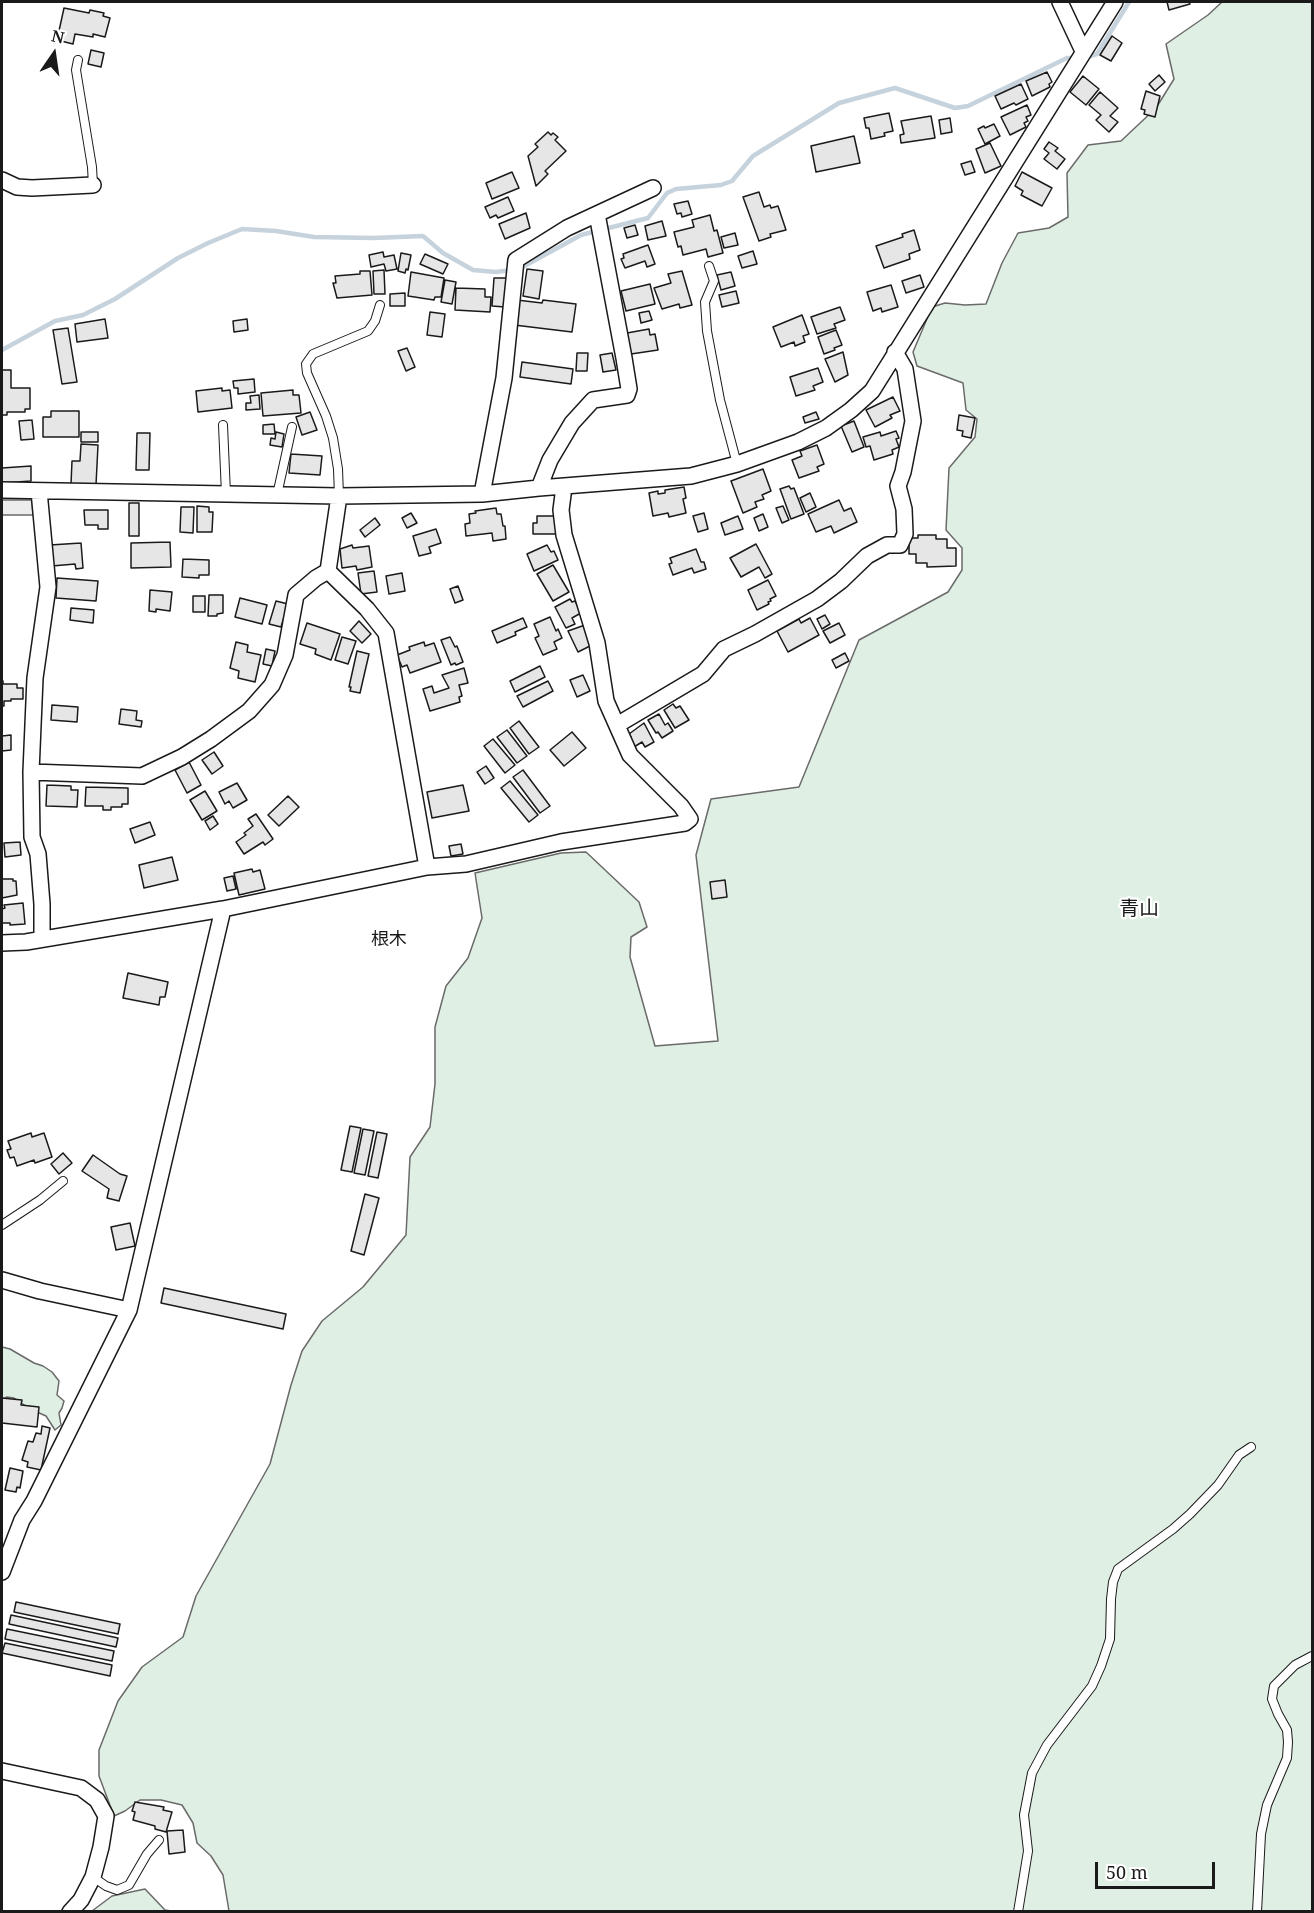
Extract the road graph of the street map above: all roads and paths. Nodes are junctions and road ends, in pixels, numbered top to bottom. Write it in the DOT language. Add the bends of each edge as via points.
graph roads {
  1 [pos="1060,2"];
  2 [pos="1115,2"];
  3 [pos="1083,51"];
  4 [pos="78,60"];
  5 [pos="2,180"];
  6 [pos="93,185"];
  7 [pos="653,188"];
  8 [pos="597,214"];
  9 [pos="709,266"];
  10 [pos="380,305"];
  11 [pos="895,352"];
  12 [pos="223,425"];
  13 [pos="292,427"];
  14 [pos="737,464"];
  15 [pos="564,487"];
  16 [pos="539,488"];
  17 [pos="2,490"];
  18 [pos="39,491"];
  19 [pos="226,494"];
  20 [pos="482,494"];
  21 [pos="278,495"];
  22 [pos="339,496"];
  23 [pos="328,571"];
  24 [pos="617,725"];
  25 [pos="31,772"];
  26 [pos="427,867"];
  27 [pos="223,909"];
  28 [pos="42,939"];
  29 [pos="2,942"];
  30 [pos="63,1181"];
  31 [pos="2,1225"];
  32 [pos="2,1280"];
  33 [pos="129,1310"];
  34 [pos="1251,1448"];
  35 [pos="2,1572"];
  36 [pos="1312,1656"];
  37 [pos="2,1772"];
  38 [pos="159,1840"];
  39 [pos="93,1877"];
  40 [pos="70,1911"];
  41 [pos="1018,1911"];
  42 [pos="1257,1911"];
  1 -- 3 [label="street"];
  2 -- 3 [label="street"];
  3 -- 11 [label="street"];
  4 -- 6 [label="lane" via="76,70"];
  5 -- 6 [label="street" via="32,188"];
  7 -- 8 [label="street"];
  8 -- 16 [label="street" via="627,395 593,400 572,423"];
  8 -- 20 [label="street" via="516,260 504,378"];
  9 -- 14 [label="lane" via="714,281 705,302 709,339"];
  10 -- 22 [label="lane" via="368,331 313,354 306,364 333,438"];
  11 -- 14 [label="street" via="872,391 826,428"];
  11 -- 24 [label="street" via="905,369 913,421 898,486 905,534 900,545 887,545 867,556 817,599 724,649 703,674"];
  12 -- 19 [label="lane"];
  13 -- 21 [label="lane"];
  14 -- 15 [label="street" via="691,476"];
  15 -- 16 [label="street"];
  15 -- 24 [label="street" via="564,535 597,643 606,701"];
  16 -- 20 [label="street"];
  17 -- 18 [label="street"];
  18 -- 19 [label="street"];
  18 -- 25 [label="street" via="48,587 35,678"];
  19 -- 21 [label="street"];
  20 -- 22 [label="street"];
  21 -- 22 [label="street"];
  22 -- 23 [label="street"];
  23 -- 25 [label="street" via="296,595 285,655 272,685 249,711 211,740 142,776"];
  23 -- 26 [label="street" via="386,633"];
  24 -- 26 [label="street" via="630,754 690,819 685,823 561,842 466,864"];
  25 -- 28 [label="street" via="32,837 38,854"];
  26 -- 27 [label="street"];
  27 -- 28 [label="street"];
  27 -- 33 [label="street"];
  28 -- 29 [label="street"];
  30 -- 31 [label="lane"];
  32 -- 33 [label="street"];
  33 -- 35 [label="street" via="22,1520"];
  34 -- 41 [label="lane" via="1239,1455 1218,1485 1190,1514 1118,1569 1113,1582 1110,1639 1101,1666 1092,1686 1047,1745 1032,1773 1024,1815 1028,1851"];
  36 -- 42 [label="lane" via="1295,1665 1274,1686 1272,1699 1287,1730 1287,1758 1267,1805 1261,1834"];
  37 -- 39 [label="street" via="81,1788 97,1800 106,1816"];
  38 -- 39 [label="lane" via="129,1885 117,1890"];
  39 -- 40 [label="street"];
}
